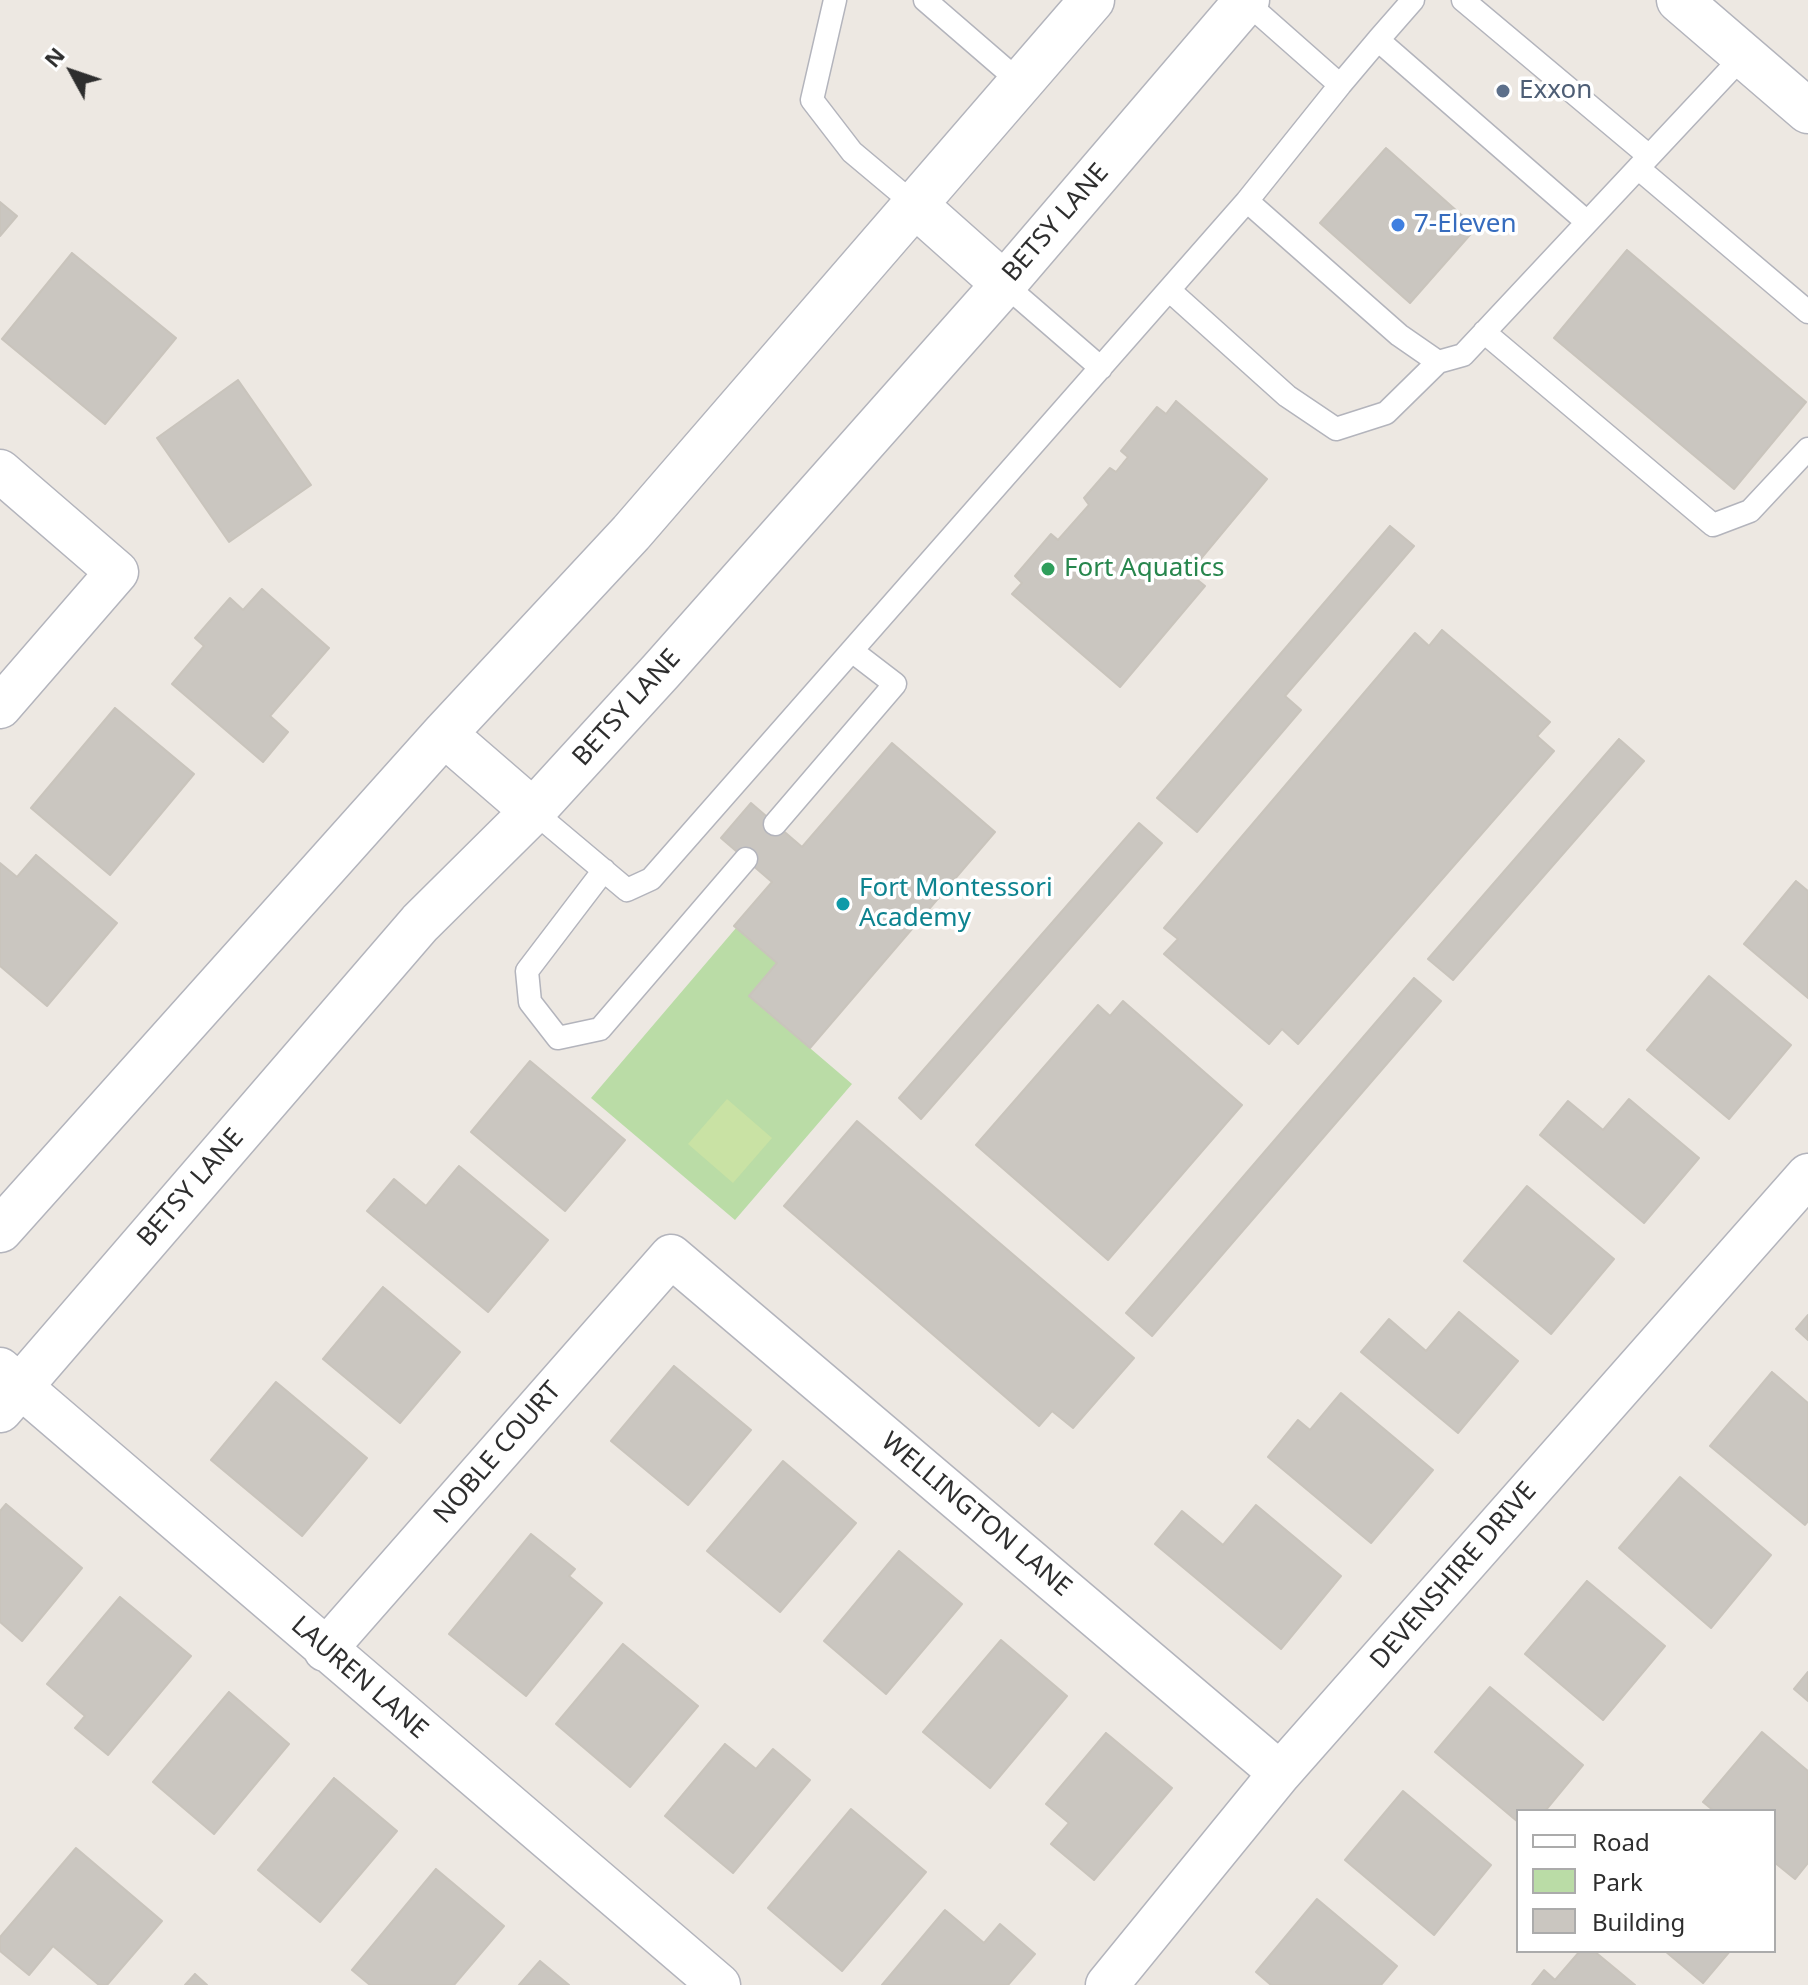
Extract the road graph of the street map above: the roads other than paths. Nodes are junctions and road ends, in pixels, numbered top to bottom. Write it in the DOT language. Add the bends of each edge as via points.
graph roads {
  1 [pos="835,0"];
  2 [pos="925,0"];
  3 [pos="1092,0"];
  4 [pos="1413,0"];
  5 [pos="1463,0"];
  6 [pos="1679,0"];
  7 [pos="1246,1"];
  8 [pos="1378,40"];
  9 [pos="1743,56"];
  10 [pos="1021,83"];
  11 [pos="1340,85"];
  12 [pos="1808,111"];
  13 [pos="1644,162"];
  14 [pos="1247,201"];
  15 [pos="914,204"];
  16 [pos="1587,222"];
  17 [pos="1004,284"];
  18 [pos="1169,290"];
  19 [pos="1808,312"];
  20 [pos="1484,332"];
  21 [pos="1438,362"];
  22 [pos="1101,368"];
  23 [pos="1808,449"];
  24 [pos="0,471"];
  25 [pos="852,651"];
  26 [pos="0,707"];
  27 [pos="444,734"];
  28 [pos="533,811"];
  29 [pos="775,824"];
  30 [pos="746,859"];
  31 [pos="604,870"];
  32 [pos="1808,1175"];
  33 [pos="0,1230"];
  34 [pos="671,1256"];
  35 [pos="7,1388"];
  36 [pos="325,1650"];
  37 [pos="1280,1773"];
  38 [pos="719,1985"];
  39 [pos="1107,1985"];
  1 -- 15 [label="lane" via="812,100 852,152"];
  2 -- 10 [label="lane"];
  3 -- 10 [label="main road"];
  4 -- 8 [label="lane"];
  5 -- 13 [label="lane"];
  6 -- 9 [label="main road"];
  7 -- 11 [label="lane"];
  7 -- 17 [label="main road, BETSY LANE"];
  8 -- 11 [label="lane"];
  8 -- 16 [label="lane"];
  9 -- 12 [label="main road"];
  9 -- 13 [label="lane"];
  10 -- 15 [label="main road"];
  11 -- 14 [label="lane"];
  13 -- 16 [label="lane"];
  13 -- 19 [label="lane"];
  14 -- 18 [label="lane"];
  14 -- 21 [label="lane" via="1399,335"];
  15 -- 17 [label="main road"];
  15 -- 27 [label="main road" via="631,533"];
  16 -- 20 [label="lane"];
  17 -- 22 [label="lane"];
  17 -- 28 [label="main road, BETSY LANE"];
  18 -- 21 [label="lane" via="1287,396 1336,429 1386,413"];
  18 -- 22 [label="lane"];
  20 -- 21 [label="lane" via="1463,355"];
  20 -- 23 [label="lane" via="1713,525 1750,511"];
  22 -- 25 [label="lane"];
  24 -- 26 [label="street" via="117,572"];
  25 -- 29 [label="lane" via="895,684"];
  25 -- 31 [label="lane" via="651,879 627,890"];
  27 -- 28 [label="main road"];
  27 -- 33 [label="main road"];
  28 -- 31 [label="lane"];
  28 -- 35 [label="main road, BETSY LANE" via="420,923"];
  30 -- 31 [label="lane" via="600,1029 558,1038 530,1002 527,971"];
  32 -- 37 [label="street, DEVENSHIRE DRIVE"];
  34 -- 36 [label="street, NOBLE COURT"];
  34 -- 37 [label="street, WELLINGTON LANE"];
  35 -- 36 [label="street, LAUREN LANE"];
  36 -- 38 [label="street, LAUREN LANE"];
  37 -- 39 [label="street, DEVENSHIRE DRIVE"];
}
